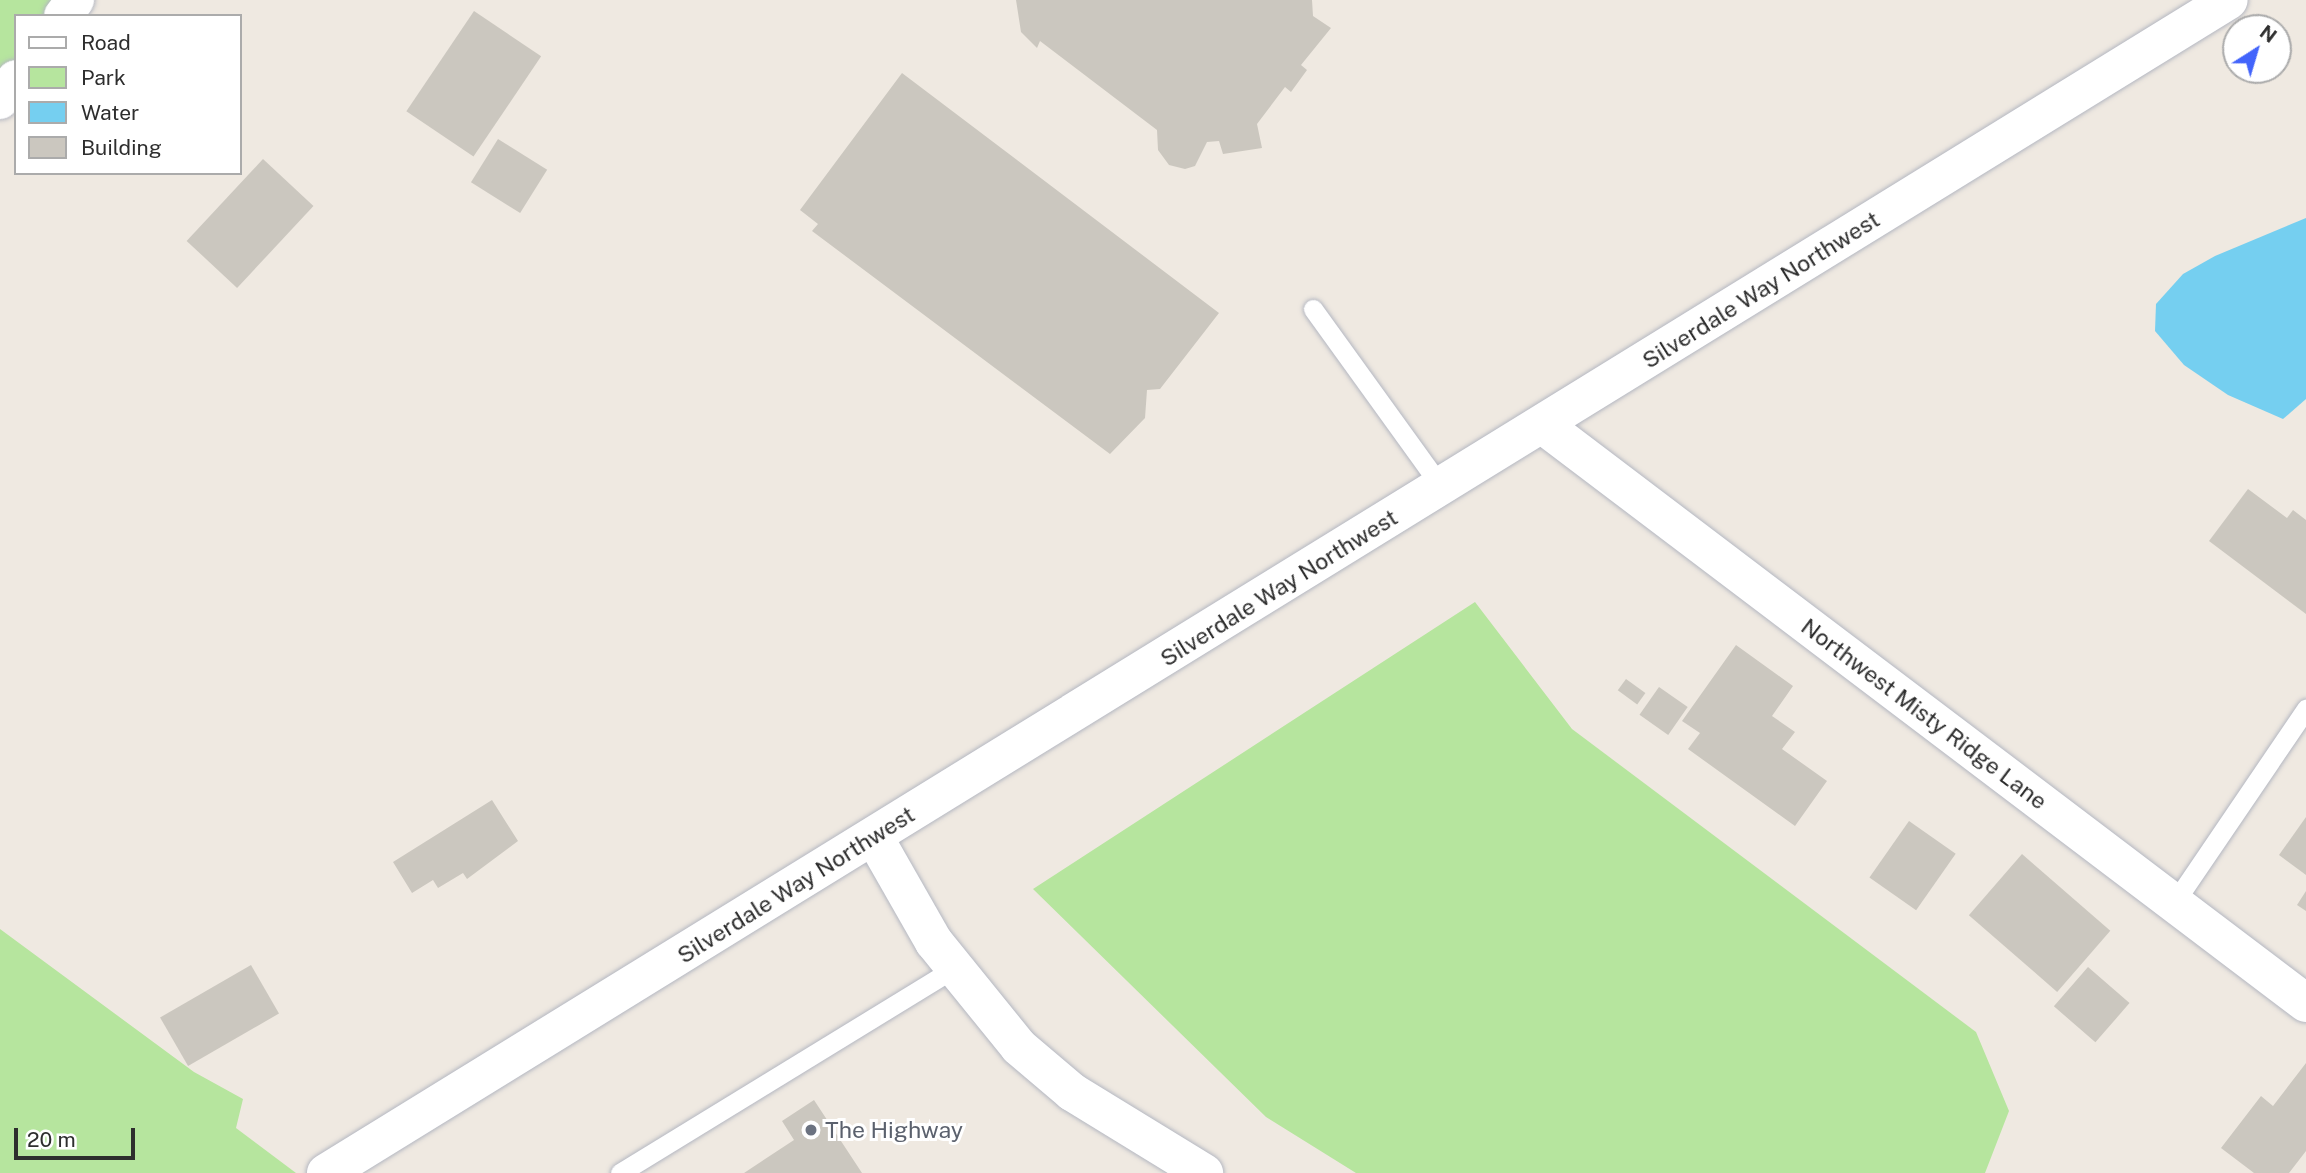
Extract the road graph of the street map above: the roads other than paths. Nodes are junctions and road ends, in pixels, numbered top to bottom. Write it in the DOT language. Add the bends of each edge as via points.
graph roads {
  1 [pos="2229,0"];
  2 [pos="14,82"];
  3 [pos="0,100"];
  4 [pos="1313,309"];
  5 [pos="1543,425"];
  6 [pos="1442,488"];
  7 [pos="2306,709"];
  8 [pos="874,837"];
  9 [pos="2174,903"];
  10 [pos="953,969"];
  11 [pos="2306,1003"];
  12 [pos="326,1173"];
  13 [pos="620,1173"];
  14 [pos="1204,1173"];
  1 -- 5 [label="main road, Silverdale Way Northwest"];
  2 -- 3 [label="main road"];
  4 -- 6 [label="lane"];
  5 -- 6 [label="main road, Silverdale Way Northwest"];
  5 -- 9 [label="main road, Northwest Misty Ridge Lane"];
  6 -- 8 [label="main road, Silverdale Way Northwest"];
  7 -- 9 [label="lane"];
  8 -- 10 [label="main road"];
  8 -- 12 [label="main road, Silverdale Way Northwest"];
  9 -- 11 [label="main road, Northwest Misty Ridge Lane"];
  10 -- 13 [label="lane"];
  10 -- 14 [label="main road" via="1019,1047 1072,1092"];
}
